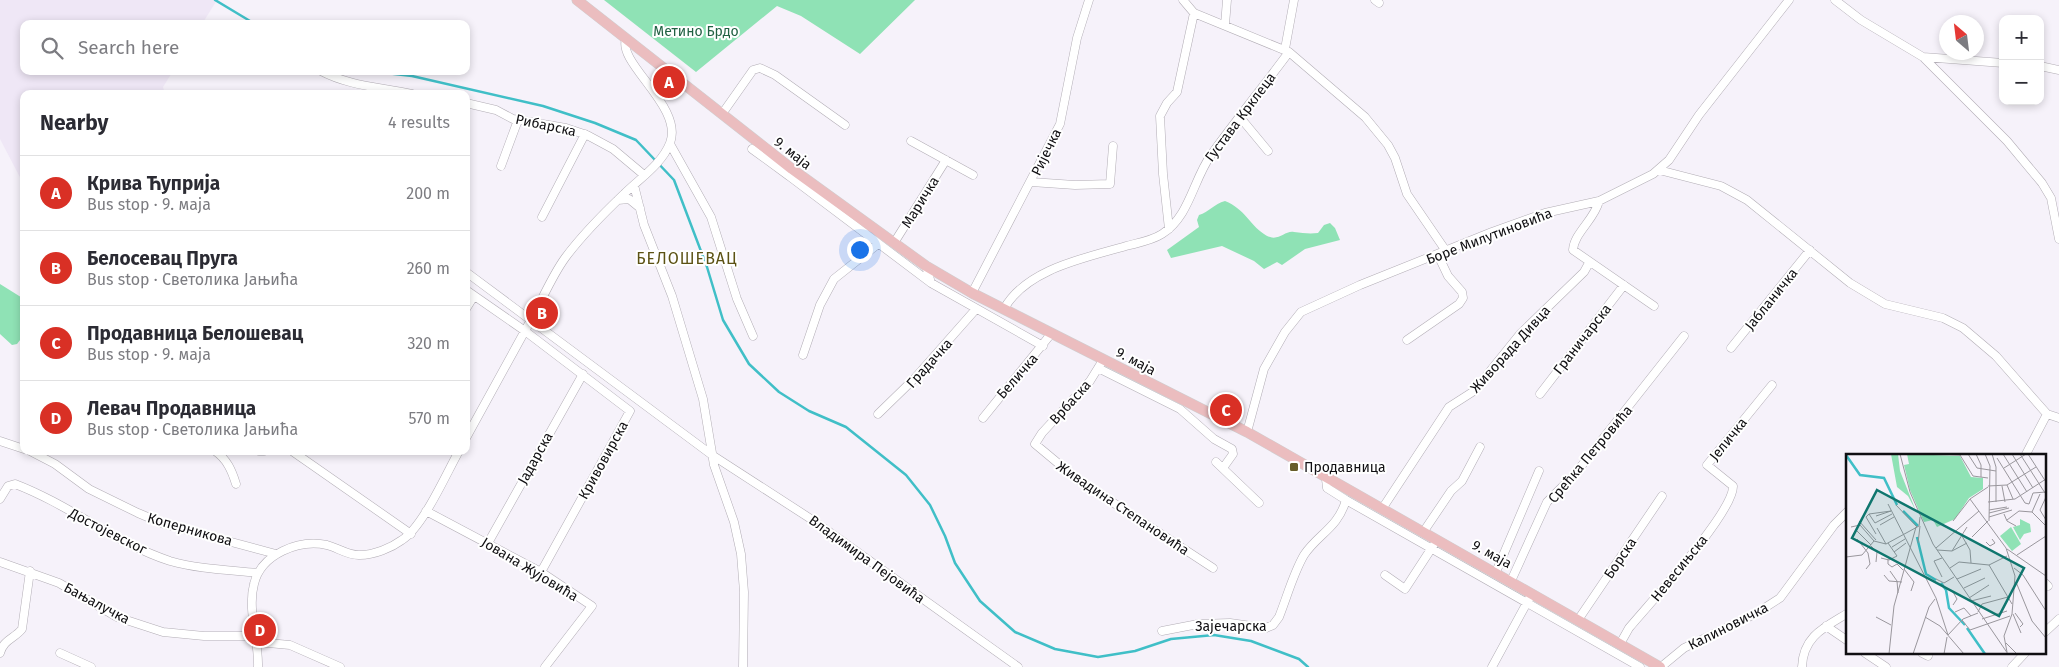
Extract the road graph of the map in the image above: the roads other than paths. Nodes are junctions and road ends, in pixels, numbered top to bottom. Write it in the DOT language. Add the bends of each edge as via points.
graph roads {
  1 [pos="577,0"];
  2 [pos="1089,0"];
  3 [pos="1183,0"];
  4 [pos="1227,0"];
  5 [pos="1294,0"];
  6 [pos="1789,0"];
  7 [pos="1835,0"];
  8 [pos="1194,13"];
  9 [pos="1226,25"];
  10 [pos="626,39"];
  11 [pos="1287,51"];
  12 [pos="1922,57"];
  13 [pos="1999,63"];
  14 [pos="2044,67"];
  15 [pos="2059,70"];
  16 [pos="328,75"];
  17 [pos="384,90"];
  18 [pos="470,104"];
  19 [pos="722,114"];
  20 [pos="1240,116"];
  21 [pos="518,120"];
  22 [pos="845,125"];
  23 [pos="584,134"];
  24 [pos="911,141"];
  25 [pos="670,144"];
  26 [pos="1114,146"];
  27 [pos="752,148"];
  28 [pos="1268,151"];
  29 [pos="946,160"];
  30 [pos="501,166"];
  31 [pos="788,170"];
  32 [pos="1659,170"];
  33 [pos="646,174"];
  34 [pos="974,175"];
  35 [pos="1031,182"];
  36 [pos="634,185"];
  37 [pos="618,200"];
  38 [pos="2055,200"];
  39 [pos="1599,201"];
  40 [pos="640,208"];
  41 [pos="542,217"];
  42 [pos="1168,228"];
  43 [pos="2059,239"];
  44 [pos="878,244"];
  45 [pos="894,244"];
  46 [pos="1810,250"];
  47 [pos="1442,253"];
  48 [pos="1589,263"];
  49 [pos="926,266"];
  50 [pos="470,275"];
  51 [pos="931,283"];
  52 [pos="1624,284"];
  53 [pos="470,293"];
  54 [pos="972,293"];
  55 [pos="474,296"];
  56 [pos="470,302"];
  57 [pos="1654,306"];
  58 [pos="976,309"];
  59 [pos="1004,309"];
  60 [pos="532,320"];
  61 [pos="525,331"];
  62 [pos="1051,334"];
  63 [pos="753,336"];
  64 [pos="1684,336"];
  65 [pos="1407,340"];
  66 [pos="1043,346"];
  67 [pos="1731,348"];
  68 [pos="803,355"];
  69 [pos="1101,364"];
  70 [pos="583,374"];
  71 [pos="1772,384"];
  72 [pos="1540,394"];
  73 [pos="878,414"];
  74 [pos="2047,414"];
  75 [pos="983,418"];
  76 [pos="2059,418"];
  77 [pos="470,431"];
  78 [pos="1247,432"];
  79 [pos="0,441"];
  80 [pos="1035,444"];
  81 [pos="20,447"];
  82 [pos="1480,447"];
  83 [pos="2026,454"];
  84 [pos="38,455"];
  85 [pos="221,455"];
  86 [pos="298,455"];
  87 [pos="457,455"];
  88 [pos="712,455"];
  89 [pos="1216,462"];
  90 [pos="1223,468"];
  91 [pos="1539,471"];
  92 [pos="1326,479"];
  93 [pos="236,484"];
  94 [pos="1734,489"];
  95 [pos="1662,496"];
  96 [pos="0,499"];
  97 [pos="1346,500"];
  98 [pos="1259,503"];
  99 [pos="1382,509"];
  100 [pos="426,511"];
  101 [pos="1846,513"];
  102 [pos="1424,531"];
  103 [pos="411,534"];
  104 [pos="1438,539"];
  105 [pos="488,543"];
  106 [pos="1431,549"];
  107 [pos="276,554"];
  108 [pos="0,562"];
  109 [pos="1213,568"];
  110 [pos="30,572"];
  111 [pos="541,572"];
  112 [pos="1496,572"];
  113 [pos="258,573"];
  114 [pos="1385,575"];
  115 [pos="1511,581"];
  116 [pos="1530,597"];
  117 [pos="1846,614"];
  118 [pos="2059,619"];
  119 [pos="1578,620"];
  120 [pos="1826,626"];
  121 [pos="1162,631"];
  122 [pos="2046,631"];
  123 [pos="256,639"];
  124 [pos="1846,640"];
  125 [pos="1620,644"];
  126 [pos="0,653"];
  127 [pos="60,653"];
  128 [pos="1866,654"];
  129 [pos="2024,654"];
  130 [pos="91,667"];
  131 [pos="258,667"];
  132 [pos="340,667"];
  133 [pos="545,667"];
  134 [pos="743,667"];
  135 [pos="1018,667"];
  136 [pos="1492,667"];
  137 [pos="1640,667"];
  138 [pos="1661,667"];
  139 [pos="1802,667"];
  140 [pos="1886,667"];
  141 [pos="2012,667"];
  1 -- 10 [label="main road, 9. маја"];
  2 -- 35 [label="street, Ријечка" via="1077,38 1060,124"];
  3 -- 8 [label="street"];
  4 -- 9 [label="street"];
  5 -- 11 [label="street"];
  6 -- 32 [label="street, Боре Милутиновића"];
  7 -- 12 [label="street"];
  8 -- 9 [label="street"];
  8 -- 42 [label="street" via="1178,92 1160,116"];
  9 -- 11 [label="street"];
  10 -- 19 [label="main road, 9. маја"];
  10 -- 25 [label="street" via="624,46 632,61 669,117"];
  11 -- 20 [label="street, Густава Крклеца"];
  11 -- 47 [label="street" via="1365,117 1378,132 1395,158 1407,194"];
  12 -- 13 [label="street"];
  12 -- 38 [label="street" via="2006,141"];
  14 -- 15 [label="street"];
  16 -- 17 [label="street"];
  18 -- 21 [label="street, Рибарска"];
  19 -- 22 [label="street" via="753,70 760,68"];
  19 -- 31 [label="main road, 9. маја"];
  20 -- 28 [label="street"];
  20 -- 42 [label="street, Густава Крклеца" via="1207,161 1184,211"];
  21 -- 23 [label="street, Рибарска"];
  21 -- 30 [label="street"];
  23 -- 33 [label="street, Рибарска" via="613,148"];
  23 -- 41 [label="street"];
  24 -- 29 [label="street, Маричка"];
  25 -- 33 [label="street"];
  25 -- 63 [label="street" via="711,217 740,308"];
  26 -- 35 [label="street" via="1110,184"];
  27 -- 31 [label="street"];
  29 -- 34 [label="street, Маричка"];
  29 -- 45 [label="street, Маричка"];
  31 -- 44 [label="street"];
  31 -- 45 [label="main road, 9. маја"];
  32 -- 39 [label="street, Боре Милутиновића"];
  32 -- 46 [label="street" via="1737,194"];
  33 -- 36 [label="street"];
  35 -- 54 [label="street, Ријечка"];
  36 -- 37 [label="street"];
  36 -- 40 [label="street"];
  37 -- 40 [label="street" via="629,200"];
  37 -- 60 [label="street" via="564,260"];
  38 -- 43 [label="street"];
  39 -- 47 [label="street, Боре Милутиновића" via="1532,217"];
  39 -- 48 [label="street" via="1573,248"];
  40 -- 88 [label="street" via="672,296 700,390"];
  42 -- 59 [label="street, Густава Крклеца" via="1152,239 1073,262 1046,274 1012,296"];
  44 -- 51 [label="street"];
  44 -- 68 [label="street" via="834,279 820,305"];
  45 -- 49 [label="main road, 9. маја"];
  46 -- 67 [label="street, Јабланичка"];
  46 -- 74 [label="street" via="1850,283 1886,304 1943,318 1963,328 1996,356"];
  47 -- 65 [label="street" via="1448,276 1462,292 1463,298"];
  47 -- 78 [label="street, Боре Милутиновића" via="1312,306 1296,317 1264,369"];
  48 -- 52 [label="street"];
  48 -- 99 [label="street, Живорада Дивца" via="1584,272 1520,334 1474,391 1449,407"];
  49 -- 51 [label="street"];
  49 -- 54 [label="main road, 9. маја"];
  50 -- 60 [label="street, Владимира Пејовића"];
  51 -- 58 [label="street"];
  52 -- 57 [label="street"];
  52 -- 72 [label="street, Граничарска"];
  53 -- 55 [label="street, Кривовирска"];
  54 -- 59 [label="main road, 9. маја"];
  55 -- 56 [label="street"];
  55 -- 61 [label="street, Кривовирска"];
  58 -- 66 [label="street"];
  58 -- 73 [label="street, Градачка" via="916,378"];
  59 -- 62 [label="main road, 9. маја"];
  60 -- 61 [label="street"];
  60 -- 88 [label="street, Владимира Пејовића"];
  61 -- 70 [label="street, Кривовирска"];
  61 -- 77 [label="street"];
  62 -- 66 [label="street, Беличка"];
  62 -- 69 [label="main road, 9. маја"];
  64 -- 115 [label="street, Срећка Петровића" via="1575,474 1547,502"];
  66 -- 75 [label="street, Беличка"];
  69 -- 78 [label="main road, 9. маја"];
  69 -- 80 [label="street, Врбаска"];
  69 -- 90 [label="street" via="1180,410 1214,439 1232,449 1233,454"];
  70 -- 105 [label="street, Јадарска"];
  70 -- 111 [label="street, Кривовирска" via="630,411"];
  71 -- 94 [label="street, Јеличка" via="1707,466 1732,484"];
  74 -- 76 [label="street"];
  74 -- 83 [label="street"];
  78 -- 92 [label="main road, 9. маја"];
  79 -- 81 [label="street"];
  80 -- 109 [label="street, Живадина Степановића" via="1077,479"];
  82 -- 102 [label="street" via="1462,481 1451,490"];
  84 -- 107 [label="street, Коперникова" via="89,489 138,514"];
  85 -- 93 [label="street"];
  86 -- 103 [label="street"];
  87 -- 100 [label="street"];
  88 -- 134 [label="street" via="741,554"];
  88 -- 135 [label="street, Владимира Пејовића" via="814,521"];
  89 -- 90 [label="street"];
  90 -- 98 [label="street"];
  91 -- 112 [label="street"];
  92 -- 97 [label="street" via="1327,488"];
  92 -- 99 [label="main road, 9. маја"];
  94 -- 125 [label="street, Невесињска" via="1706,536"];
  95 -- 119 [label="street, Борска"];
  96 -- 113 [label="street, Достојевског" via="8,486 15,484 116,538 170,561"];
  97 -- 106 [label="street"];
  97 -- 121 [label="street, Зајечарска" via="1335,524 1304,556 1273,625 1266,628 1230,623 1198,624"];
  99 -- 102 [label="main road, 9. маја"];
  100 -- 103 [label="street"];
  100 -- 105 [label="street, Јована Жујовића"];
  101 -- 138 [label="street, Калиновичка" via="1780,598 1742,622 1684,648"];
  102 -- 104 [label="main road, 9. маја"];
  103 -- 107 [label="street" via="376,553 359,556 334,547 310,544"];
  104 -- 106 [label="street"];
  104 -- 112 [label="main road, 9. маја"];
  105 -- 111 [label="street, Јована Жујовића"];
  106 -- 114 [label="street" via="1405,589"];
  106 -- 116 [label="street"];
  107 -- 113 [label="street"];
  108 -- 110 [label="street, Бањалучка"];
  110 -- 123 [label="street, Бањалучка" via="59,583 118,616 163,632"];
  110 -- 126 [label="street" via="22,629 6,640"];
  111 -- 133 [label="street, Јована Жујовића" via="592,606"];
  112 -- 115 [label="main road, 9. маја"];
  113 -- 123 [label="street" via="252,597"];
  115 -- 116 [label="main road, 9. маја"];
  116 -- 119 [label="main road, 9. маја"];
  116 -- 136 [label="street"];
  116 -- 137 [label="street"];
  117 -- 120 [label="street"];
  118 -- 122 [label="street"];
  119 -- 125 [label="main road, 9. маја"];
  120 -- 124 [label="street"];
  120 -- 139 [label="street" via="1808,642"];
  123 -- 131 [label="street"];
  123 -- 132 [label="street, Бањалучка" via="290,645"];
  125 -- 138 [label="main road, 9. маја"];
  127 -- 130 [label="street"];
  128 -- 140 [label="street"];
  129 -- 141 [label="street"];
}
